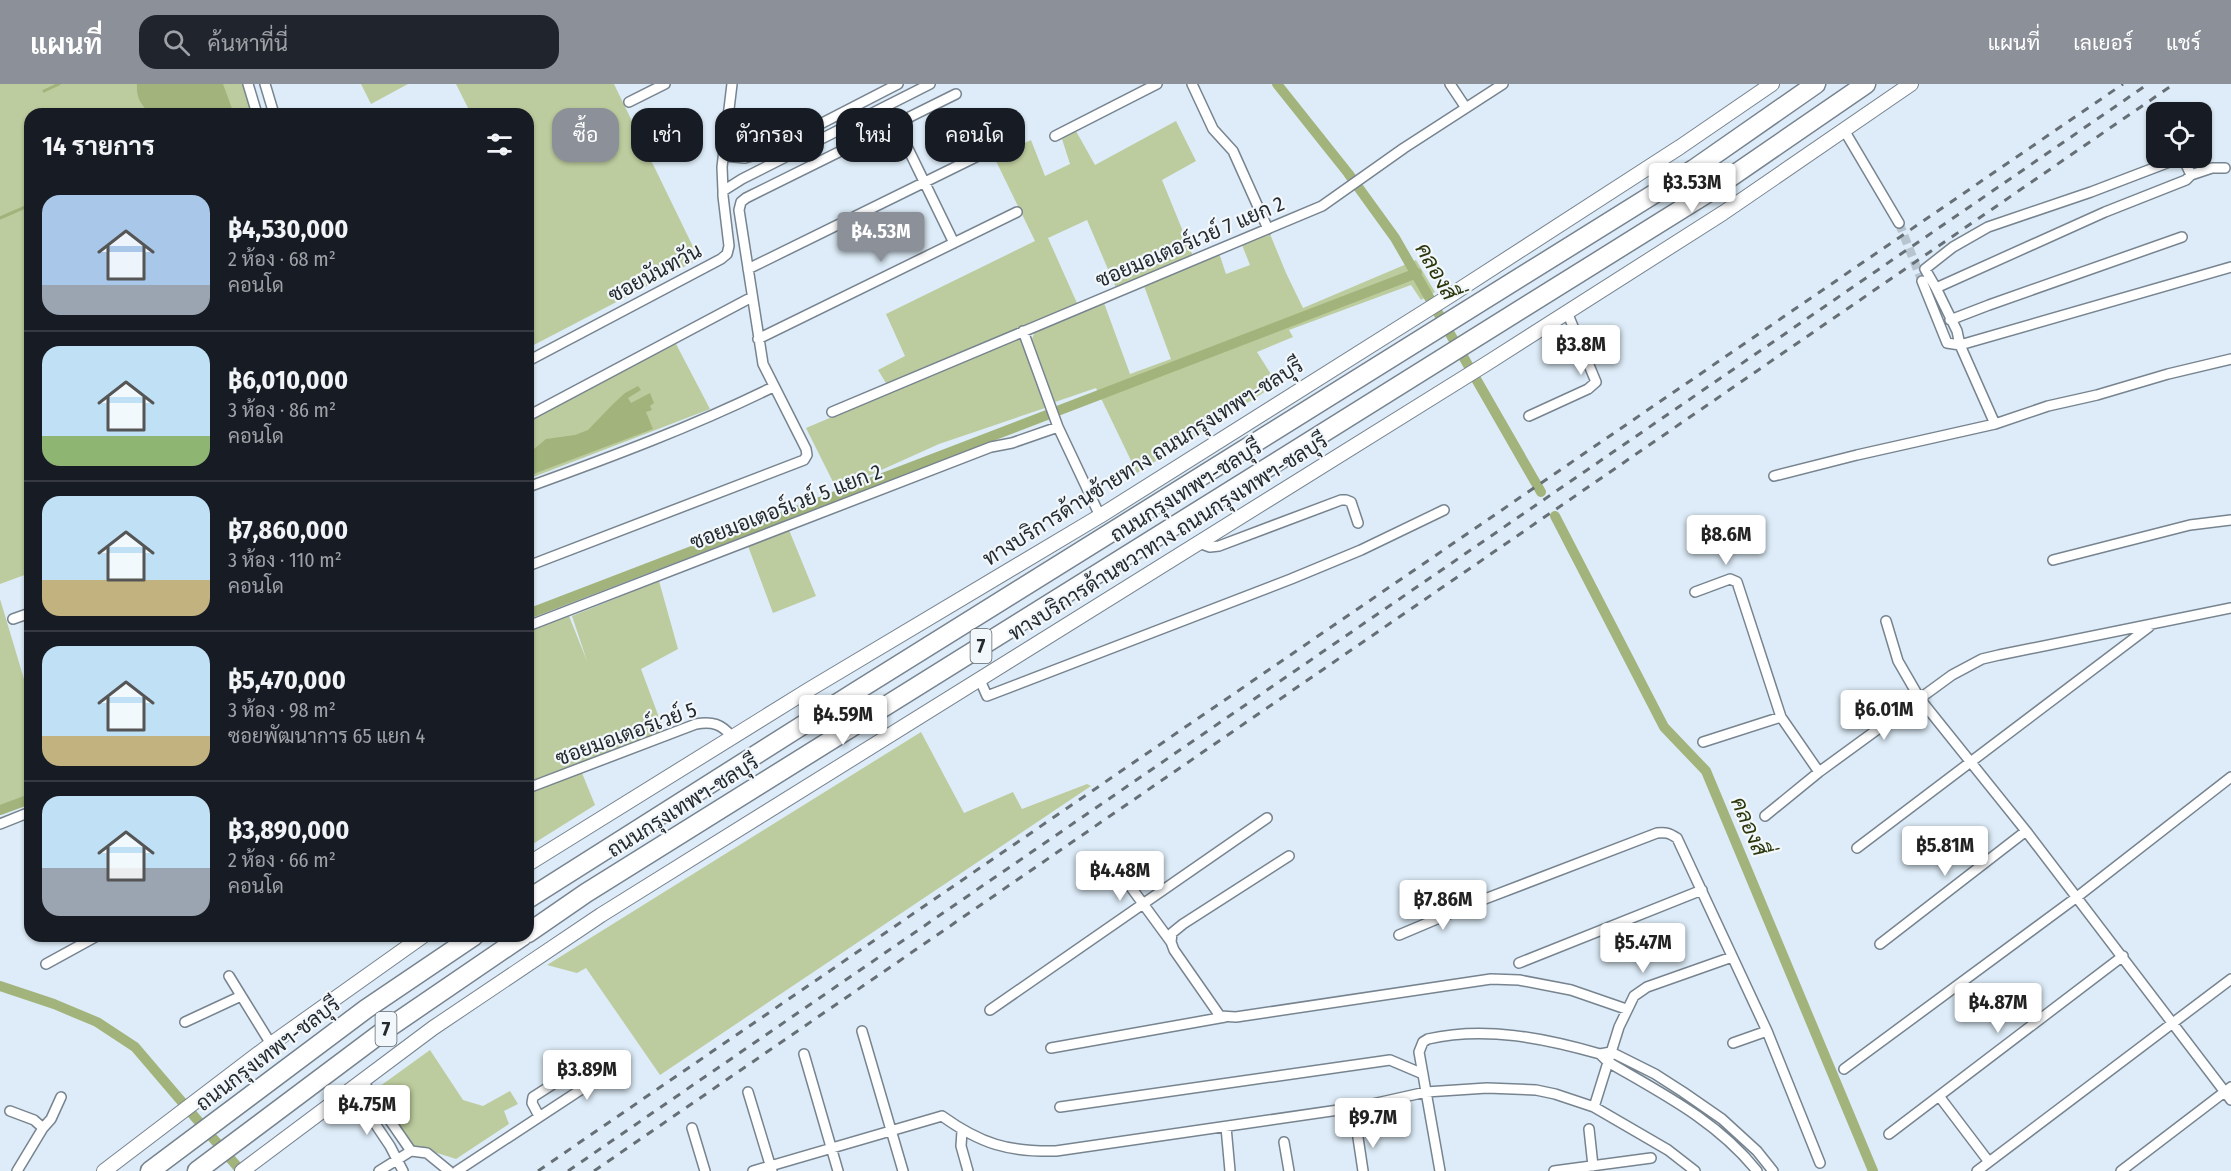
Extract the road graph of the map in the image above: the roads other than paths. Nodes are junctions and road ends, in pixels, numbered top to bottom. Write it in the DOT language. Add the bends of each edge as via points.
graph roads {
  1 [pos="248,84"];
  2 [pos="266,84"];
  3 [pos="665,84"];
  4 [pos="898,84"];
  5 [pos="930,84"];
  6 [pos="1157,84"];
  7 [pos="1192,84"];
  8 [pos="1450,84"];
  9 [pos="1503,84"];
  10 [pos="1772,84"];
  11 [pos="1816,84"];
  12 [pos="1866,84"];
  13 [pos="1911,84"];
  14 [pos="733,85"];
  15 [pos="956,94"];
  16 [pos="628,102"];
  17 [pos="255,108"];
  18 [pos="272,108"];
  19 [pos="730,108"];
  20 [pos="1466,108"];
  21 [pos="913,116"];
  22 [pos="824,122"];
  23 [pos="1844,130"];
  24 [pos="1055,136"];
  25 [pos="836,153"];
  26 [pos="913,158"];
  27 [pos="724,162"];
  28 [pos="966,162"];
  29 [pos="2155,168"];
  30 [pos="2188,168"];
  31 [pos="2225,168"];
  32 [pos="2192,175"];
  33 [pos="925,182"];
  34 [pos="723,191"];
  35 [pos="1017,212"];
  36 [pos="1899,223"];
  37 [pos="1268,229"];
  38 [pos="2182,237"];
  39 [pos="954,243"];
  40 [pos="2231,267"];
  41 [pos="748,269"];
  42 [pos="1922,280"];
  43 [pos="1936,288"];
  44 [pos="752,297"];
  45 [pos="1567,312"];
  46 [pos="1950,320"];
  47 [pos="1023,331"];
  48 [pos="758,339"];
  49 [pos="1960,345"];
  50 [pos="534,358"];
  51 [pos="2231,359"];
  52 [pos="773,387"];
  53 [pos="832,412"];
  54 [pos="534,413"];
  55 [pos="1529,416"];
  56 [pos="1057,424"];
  57 [pos="1995,424"];
  58 [pos="1774,476"];
  59 [pos="534,485"];
  60 [pos="1444,510"];
  61 [pos="1100,516"];
  62 [pos="2231,520"];
  63 [pos="1358,523"];
  64 [pos="1199,543"];
  65 [pos="2052,560"];
  66 [pos="534,564"];
  67 [pos="1695,592"];
  68 [pos="2231,608"];
  69 [pos="24,615"];
  70 [pos="13,619"];
  71 [pos="1886,621"];
  72 [pos="534,624"];
  73 [pos="2153,625"];
  74 [pos="980,680"];
  75 [pos="1920,699"];
  76 [pos="1781,717"];
  77 [pos="732,737"];
  78 [pos="1703,742"];
  79 [pos="1969,762"];
  80 [pos="1819,772"];
  81 [pos="2231,777"];
  82 [pos="534,786"];
  83 [pos="24,814"];
  84 [pos="1765,816"];
  85 [pos="1267,818"];
  86 [pos="0,824"];
  87 [pos="2026,831"];
  88 [pos="1857,848"];
  89 [pos="1289,856"];
  90 [pos="534,860"];
  91 [pos="1130,886"];
  92 [pos="1702,890"];
  93 [pos="534,895"];
  94 [pos="2077,897"];
  95 [pos="1142,903"];
  96 [pos="534,929"];
  97 [pos="1398,935"];
  98 [pos="86,942"];
  99 [pos="415,942"];
  100 [pos="465,942"];
  101 [pos="514,942"];
  102 [pos="1171,942"];
  103 [pos="1880,944"];
  104 [pos="2123,956"];
  105 [pos="1732,957"];
  106 [pos="1520,963"];
  107 [pos="46,964"];
  108 [pos="229,976"];
  109 [pos="2231,979"];
  110 [pos="241,996"];
  111 [pos="1626,1009"];
  112 [pos="990,1010"];
  113 [pos="1225,1017"];
  114 [pos="185,1022"];
  115 [pos="2172,1023"];
  116 [pos="862,1031"];
  117 [pos="1767,1031"];
  118 [pos="1733,1043"];
  119 [pos="271,1044"];
  120 [pos="1051,1048"];
  121 [pos="804,1054"];
  122 [pos="1609,1057"];
  123 [pos="1844,1069"];
  124 [pos="1423,1074"];
  125 [pos="356,1084"];
  126 [pos="748,1092"];
  127 [pos="1426,1092"];
  128 [pos="2229,1093"];
  129 [pos="1939,1096"];
  130 [pos="62,1097"];
  131 [pos="1060,1107"];
  132 [pos="1594,1107"];
  133 [pos="10,1111"];
  134 [pos="539,1116"];
  135 [pos="1226,1127"];
  136 [pos="43,1128"];
  137 [pos="692,1128"];
  138 [pos="1589,1129"];
  139 [pos="891,1131"];
  140 [pos="962,1131"];
  141 [pos="1357,1131"];
  142 [pos="1889,1134"];
  143 [pos="1284,1142"];
  144 [pos="832,1148"];
  145 [pos="411,1151"];
  146 [pos="1651,1158"];
  147 [pos="397,1159"];
  148 [pos="1989,1162"];
  149 [pos="1820,1163"];
  150 [pos="1593,1166"];
  151 [pos="201,1168"];
  152 [pos="771,1168"];
  153 [pos="17,1171"];
  154 [pos="104,1171"];
  155 [pos="150,1171"];
  156 [pos="242,1171"];
  157 [pos="379,1171"];
  158 [pos="403,1171"];
  159 [pos="449,1171"];
  160 [pos="457,1171"];
  161 [pos="705,1171"];
  162 [pos="753,1171"];
  163 [pos="838,1171"];
  164 [pos="903,1171"];
  165 [pos="968,1171"];
  166 [pos="1230,1171"];
  167 [pos="1289,1171"];
  168 [pos="1363,1171"];
  169 [pos="1440,1171"];
  170 [pos="1554,1171"];
  171 [pos="1695,1171"];
  172 [pos="1758,1171"];
  173 [pos="1773,1171"];
  174 [pos="1977,1171"];
  175 [pos="2121,1171"];
  1 -- 17 [label="street"];
  2 -- 18 [label="street"];
  3 -- 16 [label="street"];
  4 -- 22 [label="street"];
  5 -- 34 [label="street"];
  6 -- 24 [label="street"];
  7 -- 37 [label="street" via="1213,129 1233,151"];
  8 -- 20 [label="street"];
  9 -- 20 [label="street, ซอยมอเตอร์เวย์ 7 แยก 2"];
  10 -- 61 [label="main road, ทางบริการด้านซ้ายทาง ถนนกรุงเทพฯ-ชลบุรี" via="1451,295"];
  11 -- 93 [label="highway, ถนนกรุงเทพฯ-ชลบุรี / 7" via="1694,169"];
  12 -- 96 [label="highway, ถนนกรุงเทพฯ-ชลบุรี / 7" via="1709,192"];
  13 -- 23 [label="main road, ทางบริการด้านขวาทาง ถนนกรุงเทพฯ-ชลบุรี"];
  14 -- 19 [label="street"];
  15 -- 21 [label="street"];
  20 -- 37 [label="street, ซอยมอเตอร์เวย์ 7 แยก 2" via="1322,206"];
  23 -- 36 [label="street"];
  23 -- 45 [label="main road, ทางบริการด้านขวาทาง ถนนกรุงเทพฯ-ชลบุรี"];
  25 -- 41 [label="street" via="741,202"];
  26 -- 33 [label="street"];
  27 -- 34 [label="street"];
  28 -- 33 [label="street"];
  29 -- 43 [label="street" via="1969,237 1925,269"];
  30 -- 32 [label="street"];
  31 -- 32 [label="street"];
  32 -- 43 [label="street"];
  33 -- 39 [label="street"];
  33 -- 41 [label="street"];
  34 -- 50 [label="street, ซอยนันทวัน" via="727,254"];
  35 -- 39 [label="street"];
  37 -- 47 [label="street, ซอยมอเตอร์เวย์ 7 แยก 2"];
  38 -- 46 [label="street"];
  39 -- 48 [label="street"];
  40 -- 49 [label="street"];
  41 -- 44 [label="street"];
  42 -- 49 [label="street" via="1947,343"];
  43 -- 46 [label="street"];
  44 -- 48 [label="street"];
  44 -- 54 [label="street"];
  45 -- 55 [label="street" via="1596,382"];
  45 -- 64 [label="main road, ทางบริการด้านขวาทาง ถนนกรุงเทพฯ-ชลบุรี"];
  46 -- 49 [label="street" via="1958,331"];
  47 -- 53 [label="street, ซอยมอเตอร์เวย์ 7 แยก 2"];
  47 -- 56 [label="street"];
  48 -- 52 [label="street"];
  49 -- 57 [label="street"];
  51 -- 57 [label="street" via="2048,406"];
  52 -- 59 [label="street" via="636,447"];
  52 -- 66 [label="street" via="806,449 804,460"];
  56 -- 61 [label="street"];
  56 -- 72 [label="street, ซอยมอเตอร์เวย์ 5 แยก 2"];
  57 -- 58 [label="street"];
  60 -- 74 [label="street" via="1291,579 1038,678 987,696"];
  61 -- 77 [label="main road, ทางบริการด้านซ้ายทาง ถนนกรุงเทพฯ-ชลบุรี"];
  62 -- 65 [label="street" via="2190,525"];
  63 -- 64 [label="street" via="1351,502 1341,500 1219,546"];
  64 -- 74 [label="main road, ทางบริการด้านขวาทาง ถนนกรุงเทพฯ-ชลบุรี"];
  67 -- 76 [label="street" via="1730,579 1737,582"];
  68 -- 73 [label="street"];
  69 -- 70 [label="street"];
  71 -- 75 [label="street" via="1898,662"];
  73 -- 75 [label="street" via="1982,659"];
  73 -- 79 [label="street"];
  74 -- 125 [label="main road, ทางบริการด้านขวาทาง ถนนกรุงเทพฯ-ชลบุรี" via="601,915"];
  75 -- 79 [label="street"];
  75 -- 80 [label="street"];
  76 -- 78 [label="street"];
  76 -- 80 [label="street"];
  77 -- 82 [label="street, ซอยมอเตอร์เวย์ 5" via="721,726 696,724"];
  77 -- 90 [label="main road, ทางบริการด้านซ้ายทาง ถนนกรุงเทพฯ-ชลบุรี"];
  79 -- 87 [label="street"];
  79 -- 88 [label="street"];
  80 -- 84 [label="street"];
  81 -- 94 [label="street"];
  83 -- 86 [label="street"];
  85 -- 95 [label="street"];
  87 -- 94 [label="street"];
  87 -- 103 [label="street"];
  89 -- 102 [label="street" via="1175,929"];
  91 -- 95 [label="street"];
  92 -- 97 [label="street" via="1677,838 1666,832 1657,833"];
  92 -- 105 [label="street"];
  92 -- 106 [label="street"];
  94 -- 104 [label="street"];
  94 -- 123 [label="street"];
  95 -- 102 [label="street"];
  95 -- 112 [label="street"];
  98 -- 107 [label="street"];
  99 -- 119 [label="main road"];
  100 -- 155 [label="highway, ถนนกรุงเทพฯ-ชลบุรี / 7" via="366,1009"];
  101 -- 151 [label="highway, 7" via="381,1033"];
  102 -- 113 [label="street" via="1217,1013"];
  104 -- 115 [label="street"];
  104 -- 129 [label="street"];
  105 -- 111 [label="street" via="1640,990"];
  105 -- 117 [label="street"];
  108 -- 110 [label="street"];
  109 -- 115 [label="street"];
  110 -- 114 [label="street"];
  110 -- 119 [label="street"];
  111 -- 113 [label="street" via="1571,990 1491,979"];
  111 -- 122 [label="street"];
  113 -- 120 [label="street"];
  115 -- 128 [label="street"];
  115 -- 148 [label="street"];
  116 -- 139 [label="street"];
  117 -- 118 [label="street"];
  117 -- 149 [label="street"];
  119 -- 154 [label="main road"];
  121 -- 144 [label="street"];
  122 -- 124 [label="street" via="1507,1034 1471,1034 1428,1039 1419,1052"];
  122 -- 132 [label="street"];
  122 -- 172 [label="street" via="1728,1138"];
  122 -- 173 [label="street" via="1655,1074 1722,1119"];
  124 -- 127 [label="street"];
  124 -- 131 [label="street" via="1390,1060"];
  125 -- 145 [label="street"];
  125 -- 147 [label="street"];
  125 -- 156 [label="main road, ทางบริการด้านขวาทาง ถนนกรุงเทพฯ-ชลบุรี"];
  126 -- 152 [label="street"];
  127 -- 132 [label="street" via="1536,1090"];
  127 -- 135 [label="street" via="1359,1107"];
  127 -- 169 [label="street"];
  128 -- 175 [label="street"];
  129 -- 142 [label="street"];
  129 -- 148 [label="street"];
  130 -- 136 [label="street"];
  132 -- 171 [label="street" via="1668,1150"];
  133 -- 136 [label="street"];
  134 -- 134 [label="street" via="591,1083 588,1067 583,1065 533,1097 532,1104"];
  134 -- 160 [label="street"];
  135 -- 140 [label="street" via="1025,1152"];
  135 -- 166 [label="street"];
  136 -- 153 [label="street"];
  137 -- 161 [label="street"];
  138 -- 150 [label="street"];
  139 -- 140 [label="street" via="942,1116"];
  139 -- 144 [label="street"];
  139 -- 164 [label="street"];
  140 -- 165 [label="street" via="961,1146"];
  141 -- 168 [label="street"];
  143 -- 167 [label="street"];
  144 -- 152 [label="street"];
  144 -- 163 [label="street"];
  145 -- 147 [label="street"];
  145 -- 159 [label="street" via="427,1153"];
  146 -- 150 [label="street"];
  147 -- 157 [label="street"];
  147 -- 158 [label="street"];
  148 -- 174 [label="street"];
  150 -- 170 [label="street"];
  152 -- 162 [label="street"];
}
